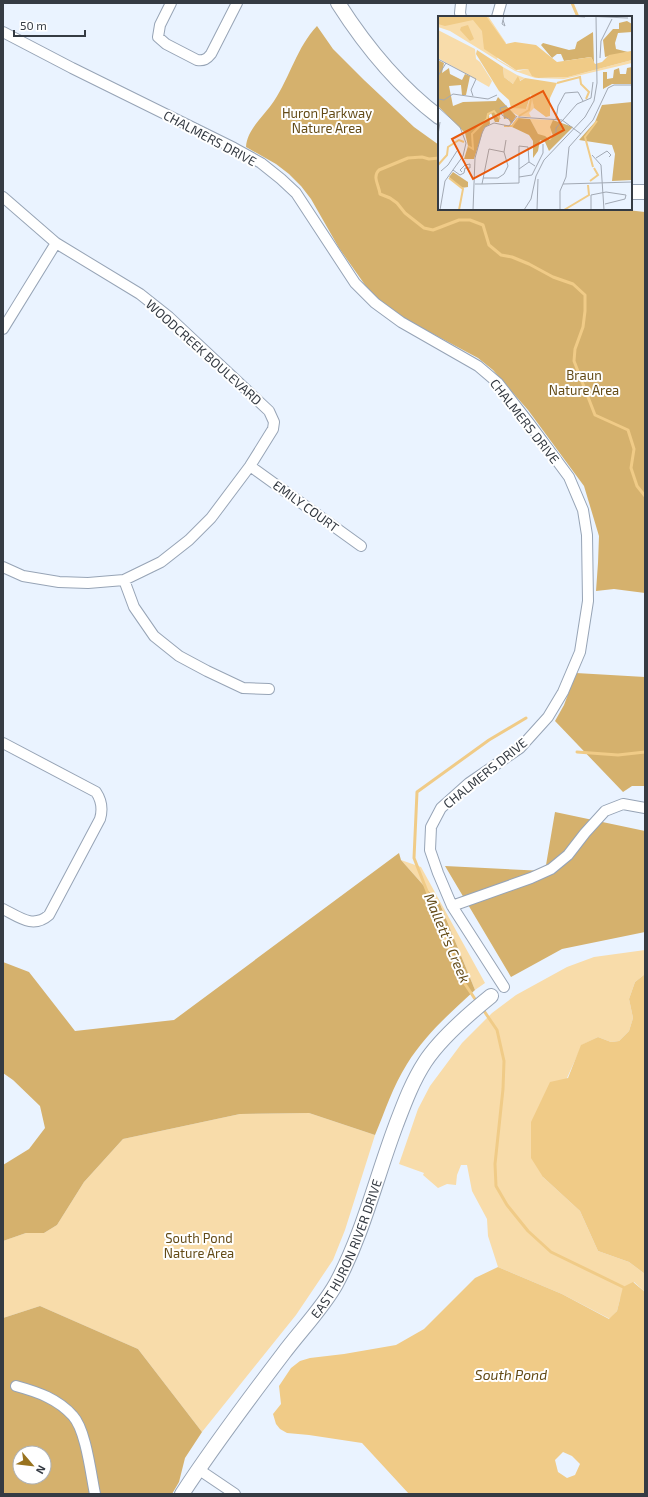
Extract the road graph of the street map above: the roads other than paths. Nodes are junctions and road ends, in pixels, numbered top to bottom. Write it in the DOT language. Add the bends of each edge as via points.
graph roads {
  1 [pos="171,3"];
  2 [pos="237,3"];
  3 [pos="338,3"];
  4 [pos="461,3"];
  5 [pos="501,3"];
  6 [pos="461,16"];
  7 [pos="497,16"];
  8 [pos="3,32"];
  9 [pos="438,116"];
  10 [pos="632,192"];
  11 [pos="645,192"];
  12 [pos="3,197"];
  13 [pos="56,243"];
  14 [pos="3,329"];
  15 [pos="250,466"];
  16 [pos="361,546"];
  17 [pos="3,567"];
  18 [pos="124,580"];
  19 [pos="269,689"];
  20 [pos="3,743"];
  21 [pos="645,808"];
  22 [pos="452,906"];
  23 [pos="3,909"];
  24 [pos="504,987"];
  25 [pos="491,996"];
  26 [pos="16,1386"];
  27 [pos="198,1469"];
  28 [pos="95,1494"];
  29 [pos="182,1494"];
  30 [pos="235,1494"];
  1 -- 2 [label="street" via="160,25 158,37 197,60 207,58 211,54"];
  3 -- 9 [label="main road" via="387,70 417,100"];
  4 -- 6 [label="street"];
  5 -- 7 [label="street"];
  8 -- 22 [label="street, CHALMERS DRIVE" via="261,163 296,193 355,283 374,303 478,366 498,383 569,478 583,510 587,536 588,601 580,652 563,692 548,717 520,748 469,783 441,808 431,827 430,850"];
  10 -- 11 [label="main road"];
  12 -- 13 [label="street, WOODCREEK BOULEVARD"];
  13 -- 14 [label="street"];
  13 -- 15 [label="street, WOODCREEK BOULEVARD" via="140,294 168,316 269,411 274,422 273,429"];
  15 -- 16 [label="street, EMILY COURT"];
  15 -- 18 [label="street, WOODCREEK BOULEVARD" via="211,518 189,540 161,562"];
  17 -- 18 [label="street" via="23,576 59,582"];
  18 -- 19 [label="street" via="134,607 154,636 179,656 243,688"];
  20 -- 23 [label="street" via="96,792 102,810 100,819 49,915 36,923"];
  21 -- 22 [label="street" via="623,804 605,811 568,855 551,869"];
  22 -- 24 [label="street, CHALMERS DRIVE"];
  25 -- 27 [label="main road, EAST HURON RIVER DRIVE" via="473,1010 426,1061 413,1083 348,1260 335,1285 240,1409"];
  26 -- 28 [label="street" via="38,1392 56,1402 74,1417 82,1433"];
  27 -- 29 [label="main road, EAST HURON RIVER DRIVE"];
  27 -- 30 [label="street"];
}
